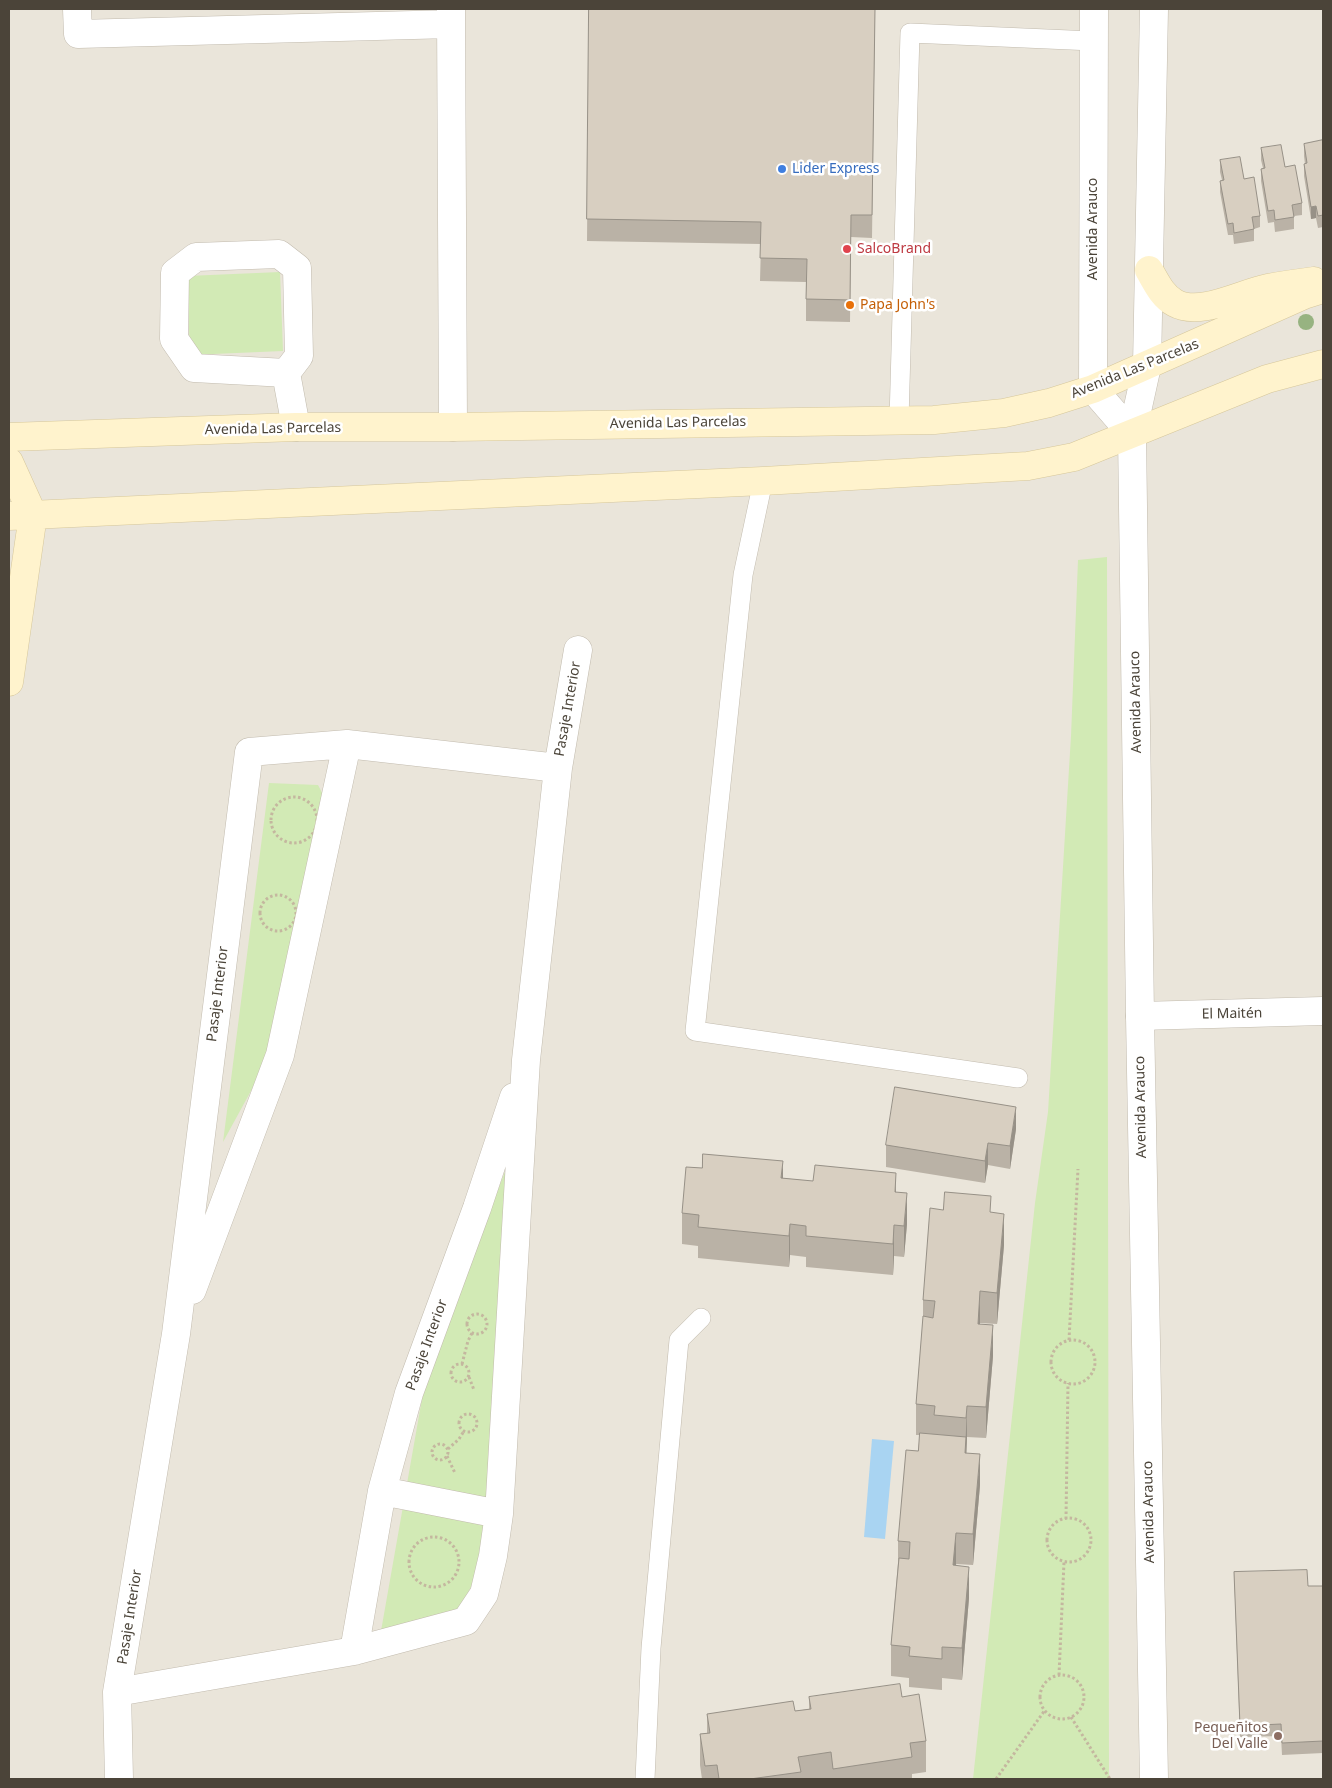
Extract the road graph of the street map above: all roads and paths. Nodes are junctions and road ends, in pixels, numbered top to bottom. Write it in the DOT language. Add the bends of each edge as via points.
graph roads {
  1 [pos="77,9"];
  2 [pos="1094,9"];
  3 [pos="1154,9"];
  4 [pos="451,16"];
  5 [pos="357,18"];
  6 [pos="1093,41"];
  7 [pos="1149,270"];
  8 [pos="1323,280"];
  9 [pos="1323,289"];
  10 [pos="1323,364"];
  11 [pos="1146,366"];
  12 [pos="286,373"];
  13 [pos="1093,389"];
  14 [pos="899,420"];
  15 [pos="296,427"];
  16 [pos="453,427"];
  17 [pos="1132,434"];
  18 [pos="9,437"];
  19 [pos="9,462"];
  20 [pos="763,481"];
  21 [pos="21,516"];
  22 [pos="578,650"];
  23 [pos="9,682"];
  24 [pos="347,744"];
  25 [pos="558,768"];
  26 [pos="310,804"];
  27 [pos="1323,1012"];
  28 [pos="1140,1016"];
  29 [pos="526,1060"];
  30 [pos="1018,1078"];
  31 [pos="1078,1169"];
  32 [pos="701,1318"];
  33 [pos="472,1333"];
  34 [pos="176,1334"];
  35 [pos="1069,1340"];
  36 [pos="462,1364"];
  37 [pos="1068,1383"];
  38 [pos="464,1431"];
  39 [pos="448,1448"];
  40 [pos="382,1491"];
  41 [pos="499,1514"];
  42 [pos="1066,1519"];
  43 [pos="448,1540"];
  44 [pos="1064,1562"];
  45 [pos="354,1651"];
  46 [pos="1059,1675"];
  47 [pos="117,1692"];
  48 [pos="1045,1710"];
  49 [pos="1071,1717"];
  50 [pos="119,1779"];
  51 [pos="645,1779"];
  52 [pos="996,1779"];
  53 [pos="1110,1779"];
  54 [pos="1154,1779"];
  1 -- 5 [label="street" via="78,34"];
  2 -- 6 [label="street, Avenida Arauco"];
  3 -- 7 [label="street, Avenida Arauco"];
  4 -- 5 [label="street"];
  4 -- 16 [label="street"];
  6 -- 13 [label="street, Avenida Arauco"];
  6 -- 14 [label="lane" via="910,33"];
  7 -- 8 [label="main road" via="1162,293 1175,304 1190,307 1210,306 1267,288"];
  7 -- 11 [label="street, Avenida Arauco"];
  9 -- 11 [label="main road, Avenida Las Parcelas"];
  10 -- 17 [label="main road" via="1267,379"];
  11 -- 13 [label="main road, Avenida Las Parcelas"];
  11 -- 17 [label="street, Avenida Arauco"];
  12 -- 12 [label="street" via="299,356 297,268 279,254 196,257 175,273 174,339 194,368"];
  12 -- 15 [label="street"];
  13 -- 14 [label="main road, Avenida Las Parcelas" via="1004,413"];
  13 -- 17 [label="street"];
  14 -- 16 [label="main road, Avenida Las Parcelas"];
  15 -- 16 [label="main road, Avenida Las Parcelas"];
  15 -- 18 [label="main road, Avenida Las Parcelas"];
  17 -- 20 [label="main road" via="1074,456 1028,466"];
  17 -- 28 [label="street, Avenida Arauco"];
  19 -- 21 [label="main road"];
  20 -- 21 [label="main road"];
  20 -- 30 [label="lane" via="743,575 695,1031"];
  21 -- 23 [label="main road"];
  22 -- 25 [label="street, Pasaje Interior"];
  24 -- 25 [label="street, Pasaje Interior"];
  24 -- 34 [label="street, Pasaje Interior" via="280,1055"];
  24 -- 34 [label="street, Pasaje Interior" via="248,752"];
  25 -- 29 [label="street, Pasaje Interior"];
  26 -- 26 [label="path" via="317,818 313,833 301,842 279,838 271,826 272,811 276,805 296,797"];
  27 -- 28 [label="street, El Maitén"];
  28 -- 54 [label="street, Avenida Arauco"];
  29 -- 40 [label="street, Pasaje Interior" via="477,1208 409,1393"];
  29 -- 41 [label="street, Pasaje Interior"];
  31 -- 35 [label="path"];
  32 -- 51 [label="lane" via="679,1340 651,1648"];
  33 -- 33 [label="path" via="467,1328 468,1318 480,1314 485,1318 486,1328 481,1333"];
  33 -- 36 [label="path"];
  34 -- 47 [label="street, Pasaje Interior"];
  35 -- 37 [label="path" via="1056,1347 1051,1361 1055,1375"];
  35 -- 37 [label="path" via="1088,1346 1094,1366 1088,1378"];
  36 -- 36 [label="path" via="470,1375 458,1382 451,1372 454,1366"];
  37 -- 42 [label="path"];
  38 -- 38 [label="path" via="460,1427 460,1418 470,1414 475,1417 476,1426 473,1431"];
  38 -- 39 [label="path"];
  39 -- 39 [label="path" via="448,1454 442,1460 434,1458 432,1448 436,1444 444,1444"];
  40 -- 41 [label="street"];
  40 -- 45 [label="street, Pasaje Interior"];
  41 -- 45 [label="street, Pasaje Interior" via="494,1556 484,1594 466,1621"];
  42 -- 44 [label="path" via="1053,1526 1047,1539 1052,1554"];
  42 -- 44 [label="path" via="1079,1521 1085,1526 1091,1545 1084,1556"];
  43 -- 43 [label="path" via="458,1554 458,1570 454,1578 447,1584 431,1587 416,1580 411,1573 409,1557 416,1543 431,1536"];
  44 -- 46 [label="path"];
  45 -- 47 [label="street, Pasaje Interior"];
  46 -- 48 [label="path" via="1052,1677 1042,1688 1040,1696"];
  46 -- 49 [label="path" via="1073,1678 1082,1687 1084,1701"];
  47 -- 50 [label="street, Pasaje Interior"];
  48 -- 49 [label="path" via="1057,1718"];
  48 -- 52 [label="path"];
  49 -- 53 [label="path"];
}
